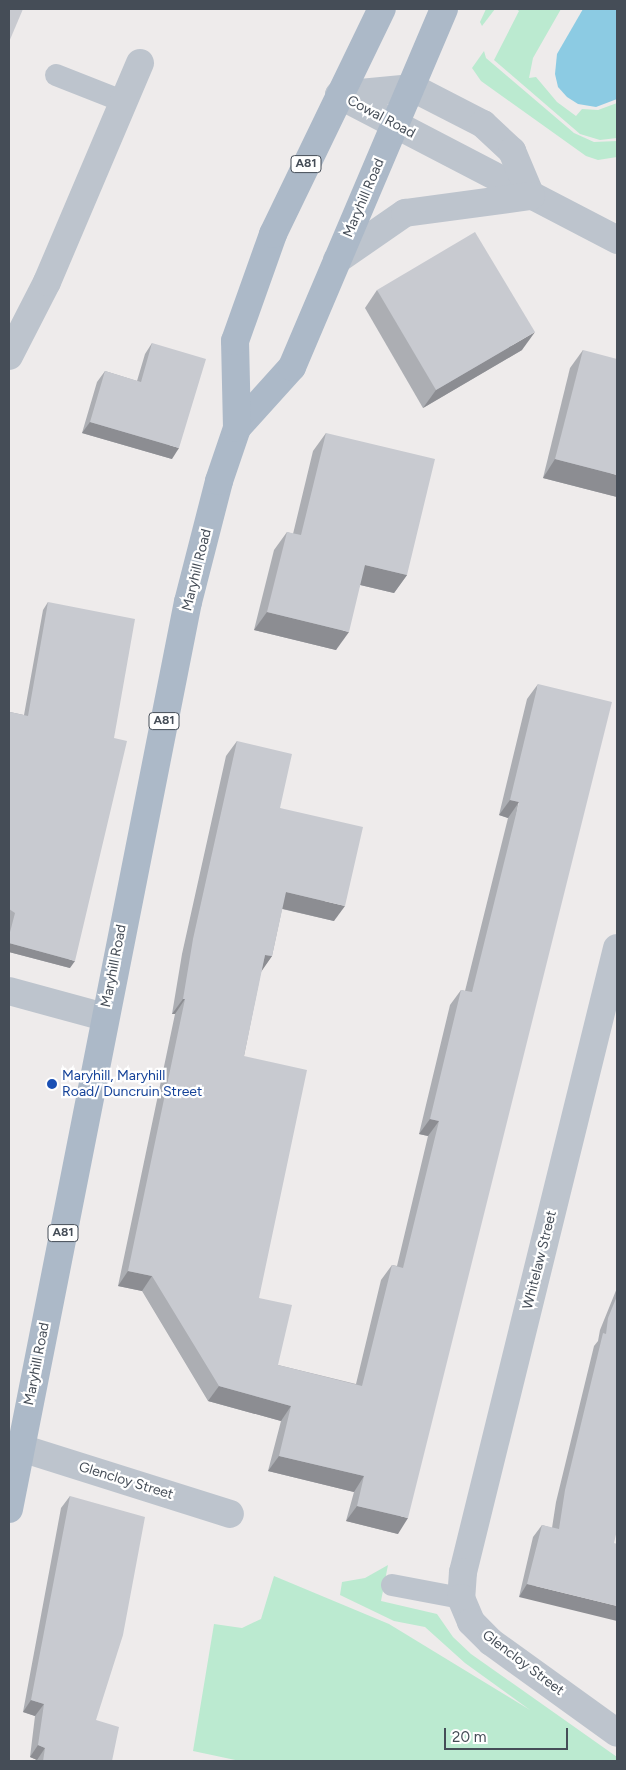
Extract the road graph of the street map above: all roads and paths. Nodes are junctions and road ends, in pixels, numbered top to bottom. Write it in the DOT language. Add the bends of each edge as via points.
graph roads {
  1 [pos="382,9"];
  2 [pos="444,9"];
  3 [pos="140,63"];
  4 [pos="56,75"];
  5 [pos="413,88"];
  6 [pos="339,95"];
  7 [pos="122,101"];
  8 [pos="396,124"];
  9 [pos="531,196"];
  10 [pos="615,235"];
  11 [pos="337,260"];
  12 [pos="9,356"];
  13 [pos="236,428"];
  14 [pos="617,948"];
  15 [pos="9,991"];
  16 [pos="104,1017"];
  17 [pos="21,1448"];
  18 [pos="9,1509"];
  19 [pos="230,1514"];
  20 [pos="392,1584"];
  21 [pos="462,1585"];
  22 [pos="617,1733"];
  1 -- 6 [label="main road, Maryhill Road / A81"];
  2 -- 5 [label="main road, Maryhill Road / A81"];
  3 -- 7 [label="street"];
  4 -- 7 [label="lane"];
  5 -- 6 [label="street, Cowal Road"];
  5 -- 8 [label="main road, Maryhill Road / A81"];
  5 -- 9 [label="street" via="483,124 512,151"];
  6 -- 8 [label="street, Cowal Road"];
  6 -- 13 [label="main road, Maryhill Road / A81" via="273,234 235,341"];
  7 -- 12 [label="street" via="47,282"];
  8 -- 9 [label="street, Cowal Road"];
  8 -- 11 [label="main road, Maryhill Road / A81"];
  9 -- 10 [label="street, Cowal Road"];
  9 -- 11 [label="street" via="405,213"];
  11 -- 13 [label="main road, Maryhill Road / A81" via="292,367"];
  13 -- 16 [label="main road, Maryhill Road / A81" via="218,481 188,602"];
  14 -- 21 [label="street, Whitelaw Street"];
  15 -- 16 [label="street"];
  16 -- 17 [label="main road, Maryhill Road / A81"];
  17 -- 18 [label="main road, Maryhill Road / A81"];
  17 -- 19 [label="street, Glencloy Street"];
  20 -- 21 [label="lane"];
  21 -- 22 [label="street, Glencloy Street" via="471,1622 491,1642"];
}
